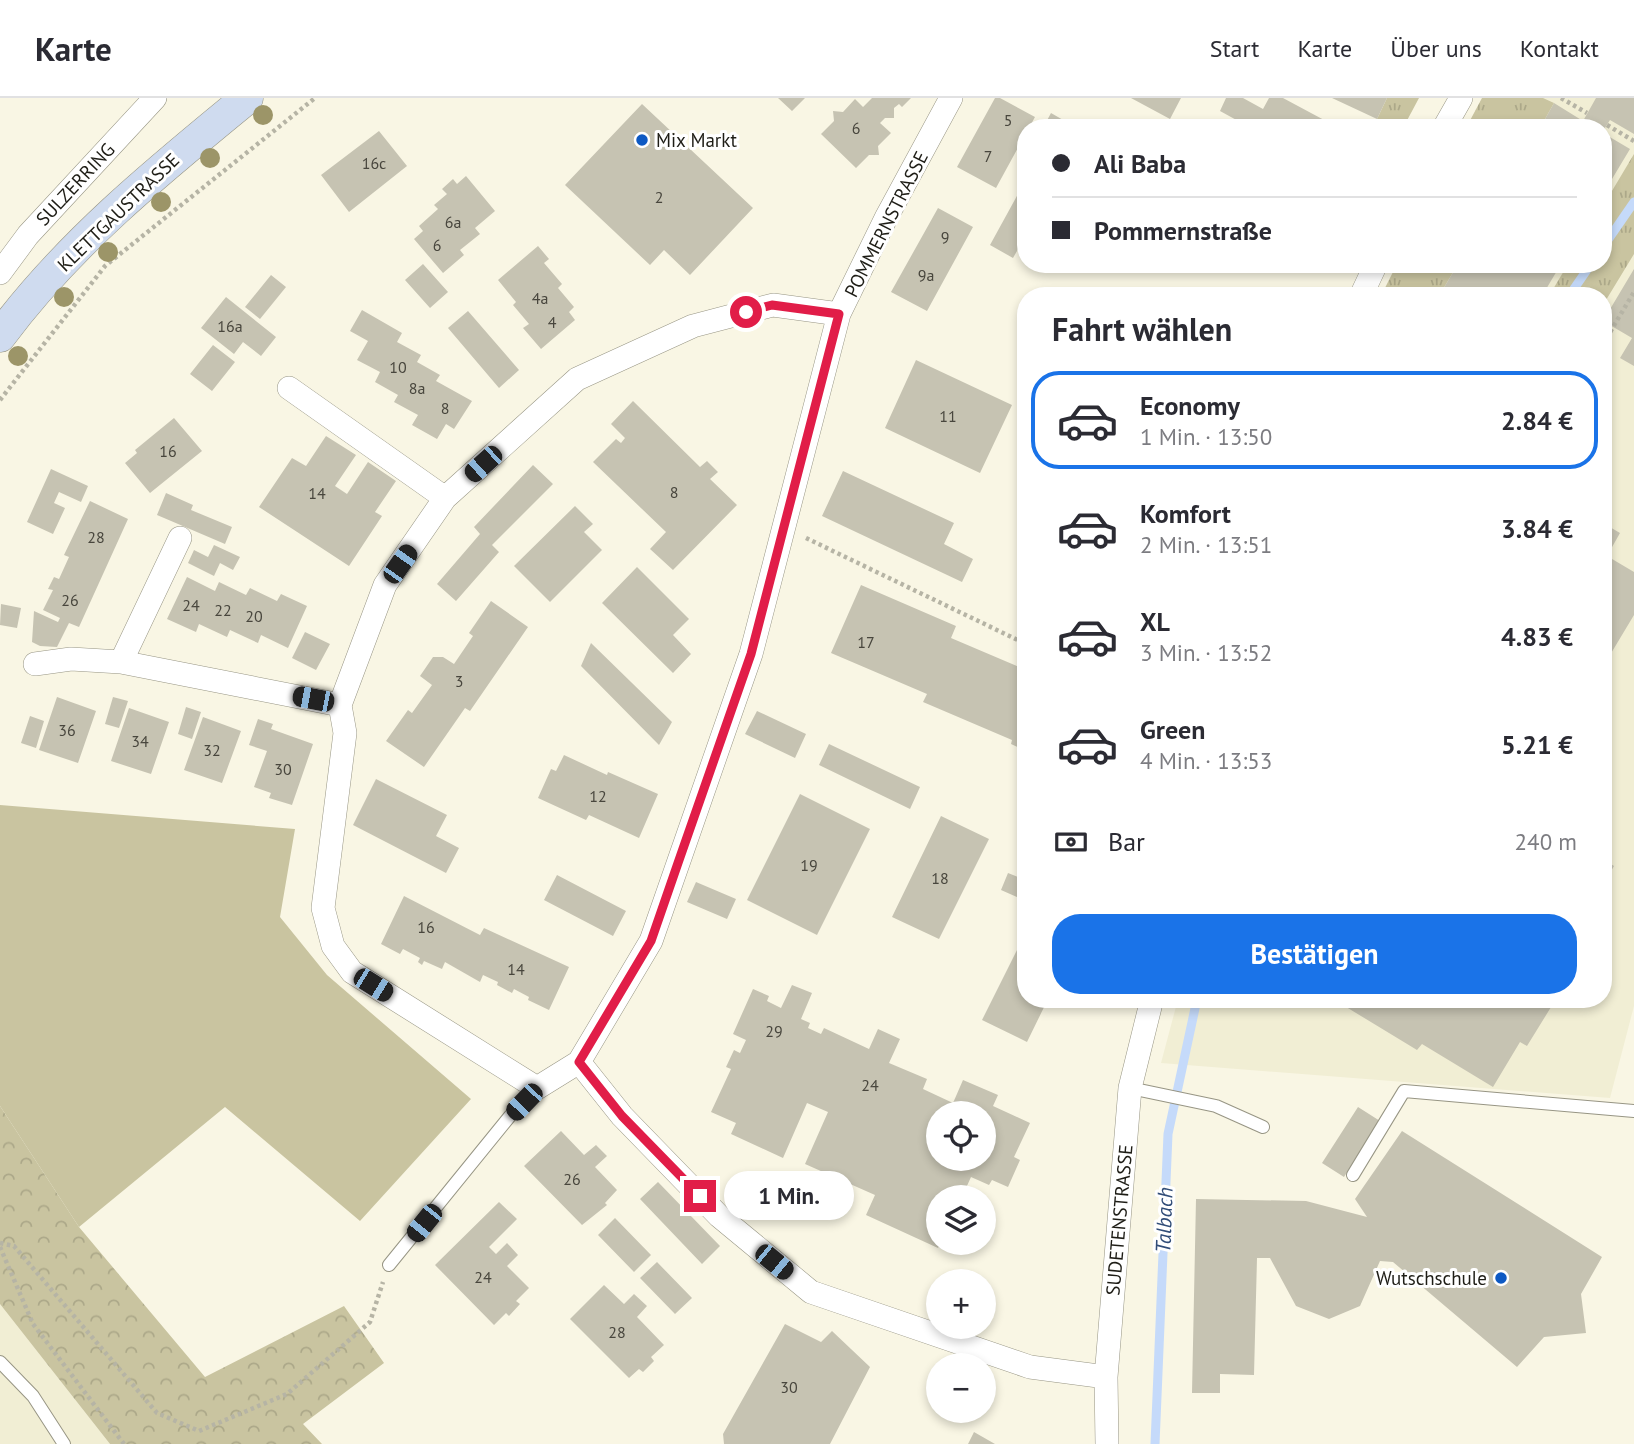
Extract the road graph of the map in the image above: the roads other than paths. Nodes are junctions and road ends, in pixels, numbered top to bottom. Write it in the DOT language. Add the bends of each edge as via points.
graph roads {
  1 [pos="155,98"];
  2 [pos="247,98"];
  3 [pos="951,98"];
  4 [pos="1461,98"];
  5 [pos="1449,119"];
  6 [pos="0,273"];
  7 [pos="839,314"];
  8 [pos="0,336"];
  9 [pos="289,388"];
  10 [pos="445,498"];
  11 [pos="180,538"];
  12 [pos="121,662"];
  13 [pos="35,664"];
  14 [pos="340,705"];
  15 [pos="1150,1008"];
  16 [pos="579,1062"];
  17 [pos="537,1088"];
  18 [pos="1130,1088"];
  19 [pos="1634,1111"];
  20 [pos="1264,1126"];
  21 [pos="1353,1175"];
  22 [pos="389,1265"];
  23 [pos="0,1362"];
  24 [pos="1106,1377"];
  25 [pos="64,1444"];
  26 [pos="1107,1444"];
  1 -- 6 [label="street, SULZERRING" via="28,235"];
  2 -- 8 [label="main road, KLETTGAUSTRASSE" via="174,157 83,241"];
  3 -- 7 [label="street, POMMERNSTRASSE"];
  4 -- 5 [label="street"];
  7 -- 10 [label="street" via="772,305 693,326 577,379"];
  7 -- 16 [label="street, POMMERNSTRASSE" via="751,654 651,941"];
  9 -- 10 [label="street"];
  10 -- 14 [label="street" via="385,585"];
  11 -- 12 [label="street"];
  12 -- 13 [label="street" via="71,659"];
  12 -- 14 [label="street"];
  14 -- 17 [label="street" via="345,733 323,908 333,946 352,972"];
  15 -- 18 [label="street, SUDETENSTRASSE"];
  16 -- 17 [label="street, POMMERNSTRASSE"];
  16 -- 24 [label="street" via="622,1116 719,1216 811,1292 1030,1367"];
  17 -- 22 [label="lane"];
  18 -- 20 [label="lane" via="1216,1106"];
  18 -- 24 [label="street, SUDETENSTRASSE"];
  19 -- 21 [label="lane" via="1404,1091"];
  23 -- 25 [label="lane" via="33,1396"];
  24 -- 26 [label="street, SUDETENSTRASSE"];
}
